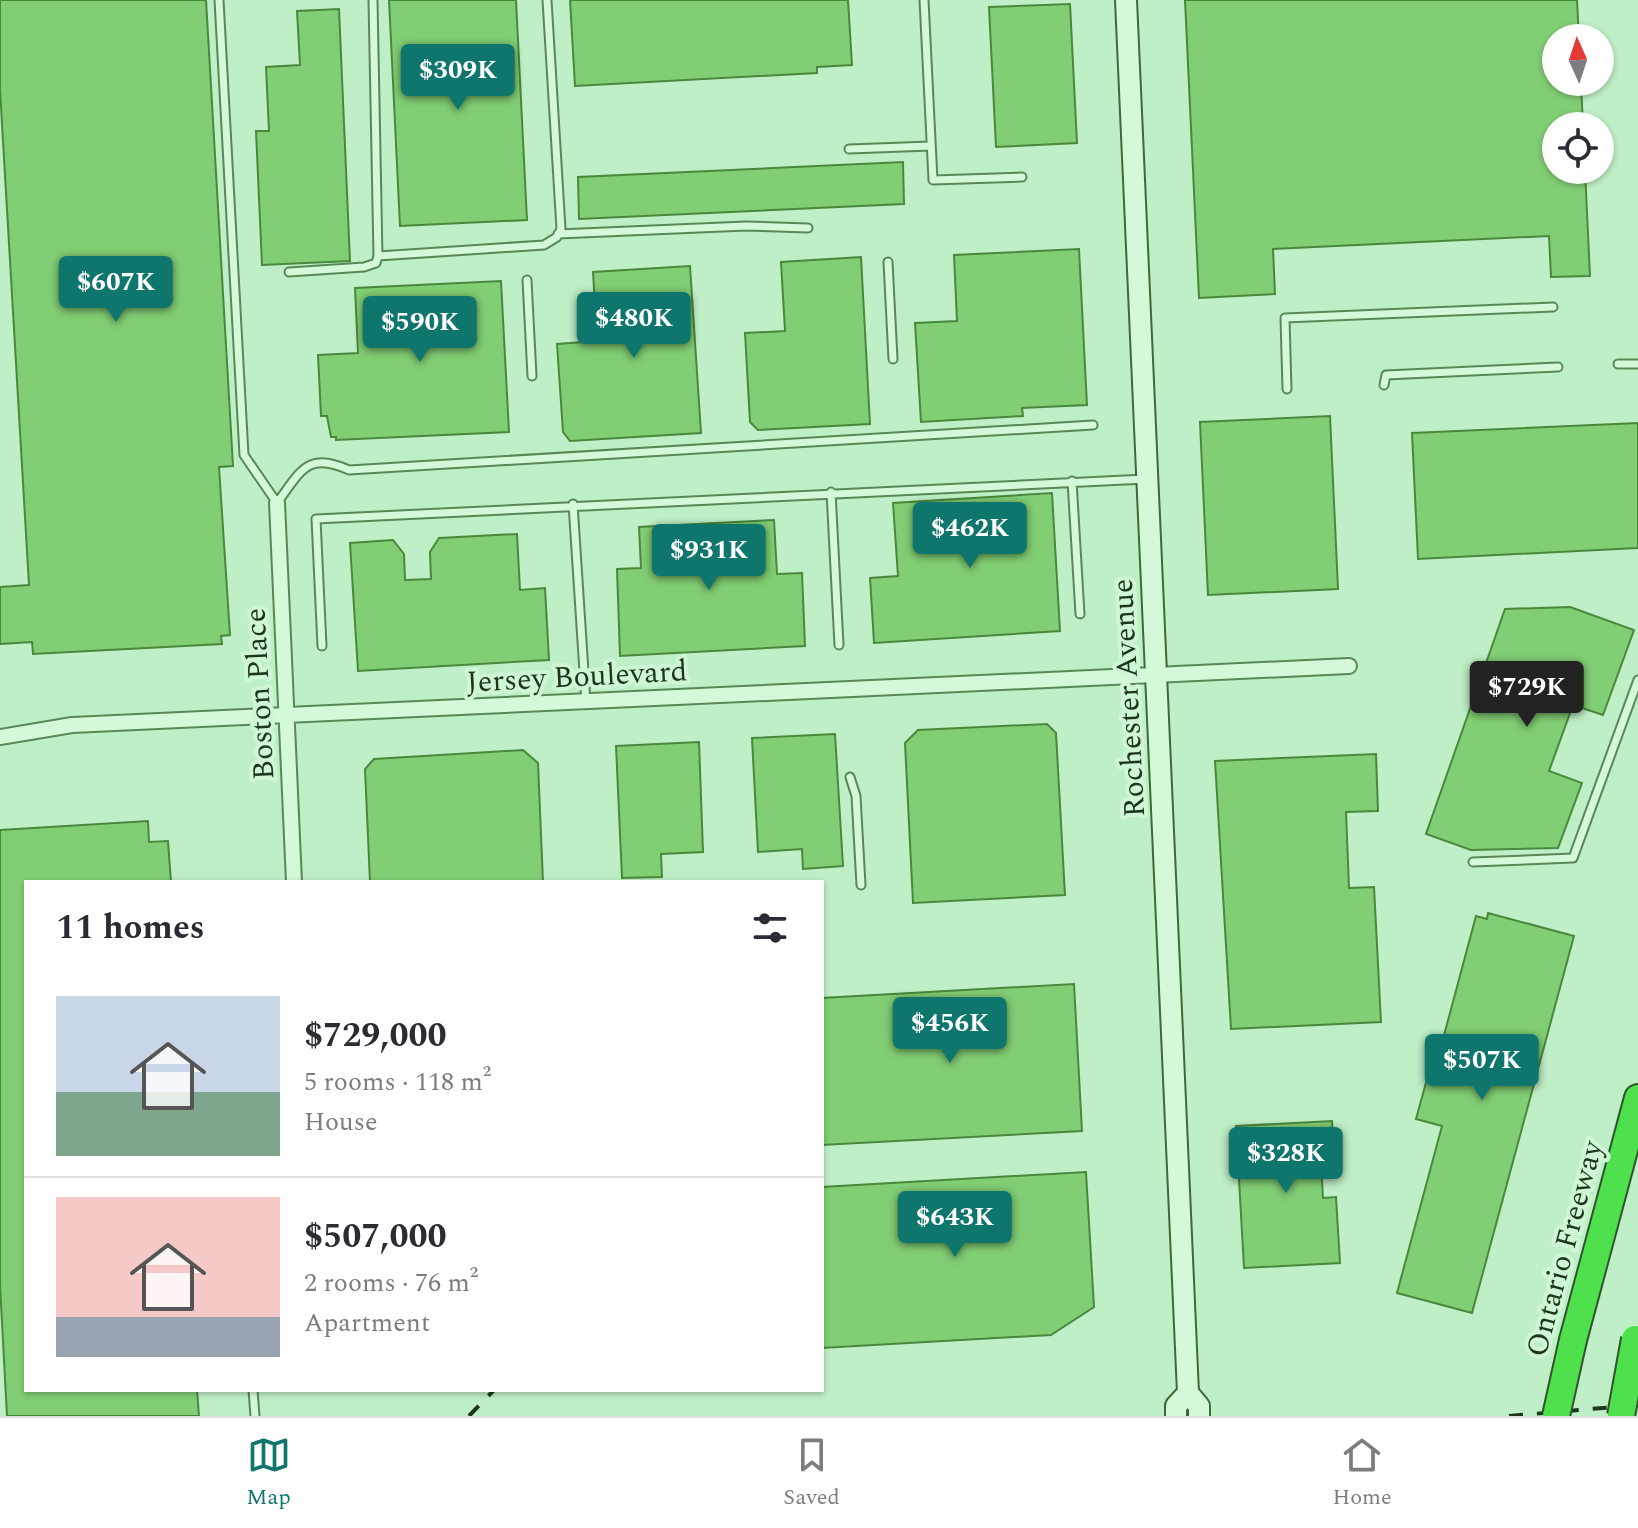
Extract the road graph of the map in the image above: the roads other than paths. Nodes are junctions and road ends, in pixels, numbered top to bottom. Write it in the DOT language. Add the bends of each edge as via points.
graph roads {
  1 [pos="219,0"];
  2 [pos="373,0"];
  3 [pos="547,0"];
  4 [pos="924,0"];
  5 [pos="1126,0"];
  6 [pos="931,146"];
  7 [pos="849,149"];
  8 [pos="1022,177"];
  9 [pos="808,228"];
  10 [pos="558,234"];
  11 [pos="378,256"];
  12 [pos="888,262"];
  13 [pos="289,272"];
  14 [pos="527,280"];
  15 [pos="1553,307"];
  16 [pos="893,359"];
  17 [pos="1618,364"];
  18 [pos="1638,364"];
  19 [pos="1558,367"];
  20 [pos="532,376"];
  21 [pos="1384,385"];
  22 [pos="1287,389"];
  23 [pos="1093,425"];
  24 [pos="1149,479"];
  25 [pos="1072,481"];
  26 [pos="831,492"];
  27 [pos="277,503"];
  28 [pos="573,504"];
  29 [pos="1080,614"];
  30 [pos="839,645"];
  31 [pos="322,646"];
  32 [pos="1349,666"];
  33 [pos="1157,675"];
  34 [pos="1638,680"];
  35 [pos="586,703"];
  36 [pos="287,717"];
  37 [pos="0,737"];
  38 [pos="850,777"];
  39 [pos="1473,862"];
  40 [pos="294,880"];
  41 [pos="861,885"];
  42 [pos="1638,1098"];
  43 [pos="1636,1333"];
  44 [pos="253,1392"];
  45 [pos="1188,1393"];
  46 [pos="255,1416"];
  47 [pos="1176,1416"];
  48 [pos="1199,1416"];
  49 [pos="1556,1416"];
  50 [pos="1621,1416"];
  1 -- 27 [label="lane" via="244,455"];
  2 -- 11 [label="lane"];
  3 -- 10 [label="lane"];
  4 -- 6 [label="lane"];
  5 -- 24 [label="main road, Rochester Avenue"];
  6 -- 7 [label="lane"];
  6 -- 8 [label="lane" via="933,180"];
  9 -- 10 [label="lane"];
  10 -- 11 [label="lane" via="544,245"];
  11 -- 13 [label="lane" via="376,263 364,267"];
  12 -- 16 [label="lane"];
  14 -- 20 [label="lane"];
  15 -- 22 [label="lane" via="1285,318"];
  17 -- 18 [label="lane"];
  19 -- 21 [label="lane" via="1386,375"];
  23 -- 27 [label="lane" via="349,470 328,460 316,461 302,470"];
  24 -- 25 [label="lane"];
  24 -- 33 [label="main road, Rochester Avenue"];
  25 -- 26 [label="lane"];
  25 -- 29 [label="lane"];
  26 -- 28 [label="lane"];
  26 -- 30 [label="lane"];
  27 -- 36 [label="street, Boston Place"];
  28 -- 31 [label="lane" via="316,519"];
  28 -- 35 [label="lane"];
  32 -- 33 [label="street, Jersey Boulevard"];
  33 -- 35 [label="street, Jersey Boulevard"];
  33 -- 45 [label="main road, Rochester Avenue"];
  34 -- 39 [label="lane" via="1573,858"];
  35 -- 36 [label="street, Jersey Boulevard"];
  36 -- 37 [label="street, Jersey Boulevard" via="72,725"];
  36 -- 40 [label="street, Boston Place"];
  38 -- 41 [label="lane" via="856,796"];
  42 -- 49 [label="highway, Ontario Freeway, bridge"];
  43 -- 50 [label="highway, bridge"];
  44 -- 46 [label="lane"];
  45 -- 47 [label="main road" via="1176,1406"];
  45 -- 48 [label="main road, Rochester Avenue" via="1199,1406"];
}
